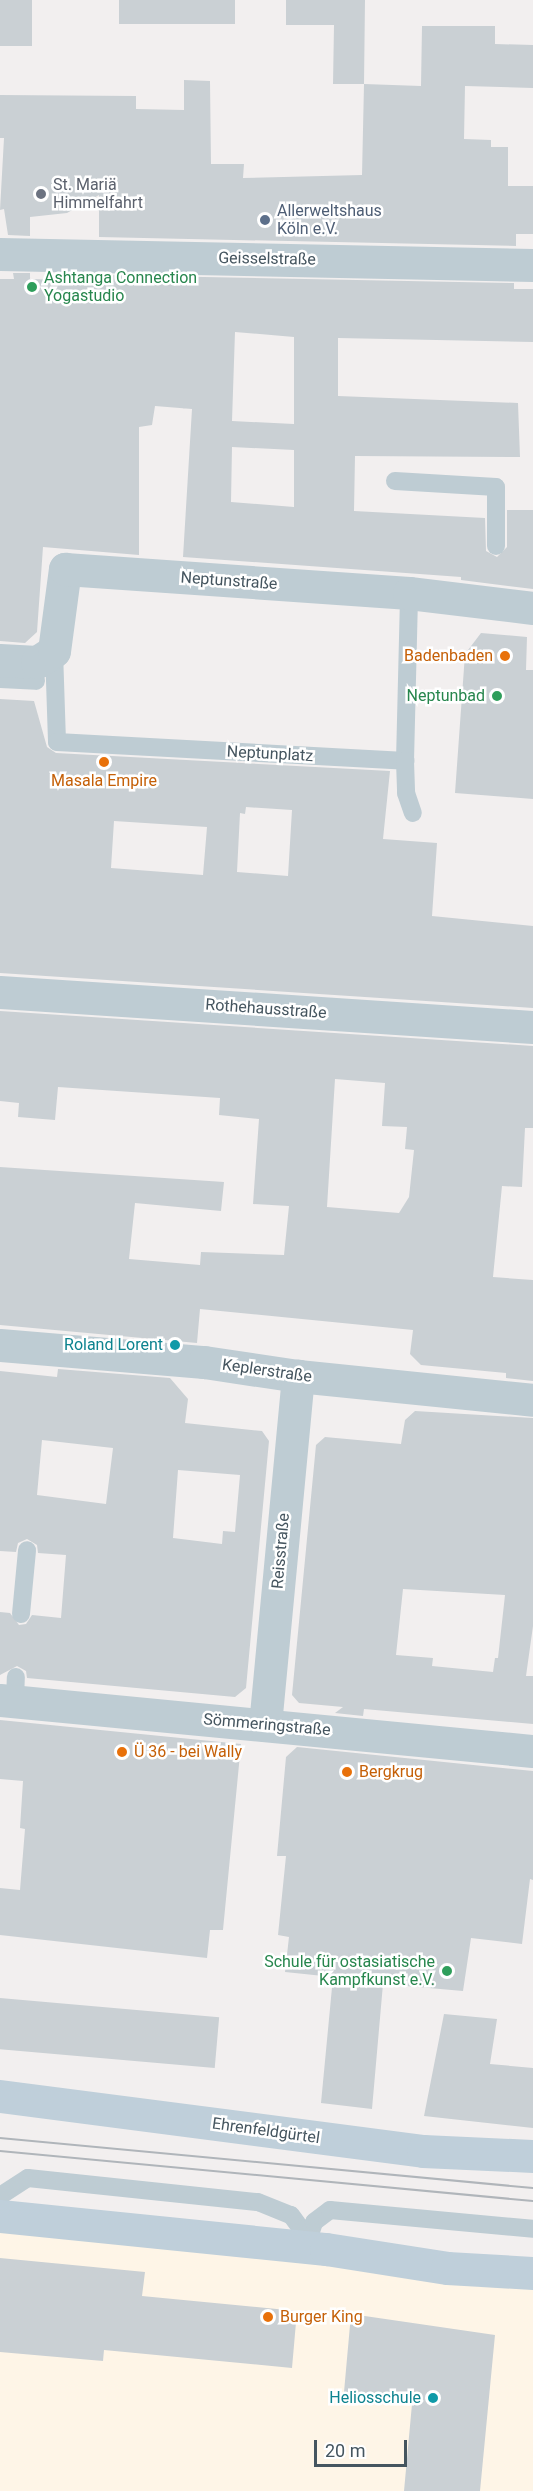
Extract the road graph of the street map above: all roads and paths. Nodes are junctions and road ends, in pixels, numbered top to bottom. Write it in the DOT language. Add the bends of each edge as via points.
graph roads {
  1 [pos="0,254"];
  2 [pos="533,265"];
  3 [pos="395,481"];
  4 [pos="496,546"];
  5 [pos="410,593"];
  6 [pos="495,604"];
  7 [pos="533,608"];
  8 [pos="533,623"];
  9 [pos="54,651"];
  10 [pos="0,660"];
  11 [pos="0,679"];
  12 [pos="36,681"];
  13 [pos="405,761"];
  14 [pos="413,813"];
  15 [pos="0,992"];
  16 [pos="533,1027"];
  17 [pos="0,1345"];
  18 [pos="298,1376"];
  19 [pos="533,1400"];
  20 [pos="27,1550"];
  21 [pos="21,1614"];
  22 [pos="10,1693"];
  23 [pos="265,1725"];
  24 [pos="533,1751"];
  25 [pos="0,2096"];
  26 [pos="533,2156"];
  27 [pos="0,2196"];
  28 [pos="0,2216"];
  29 [pos="533,2229"];
  30 [pos="306,2247"];
  31 [pos="533,2273"];
  1 -- 2 [label="street, Geisselstraße"];
  3 -- 4 [label="lane" via="496,487"];
  5 -- 6 [label="street, Neptunstraße"];
  5 -- 9 [label="street, Neptunstraße" via="65,569"];
  5 -- 13 [label="lane"];
  6 -- 7 [label="street, Neptunstraße"];
  6 -- 8 [label="lane"];
  9 -- 10 [label="street" via="37,662"];
  9 -- 13 [label="lane, Neptunplatz" via="57,742"];
  11 -- 12 [label="lane"];
  13 -- 14 [label="lane" via="406,794"];
  15 -- 16 [label="street, Rothehausstraße"];
  17 -- 18 [label="street, Keplerstraße" via="204,1362"];
  18 -- 19 [label="street, Keplerstraße"];
  18 -- 23 [label="street, Reisstraße"];
  20 -- 21 [label="lane"];
  22 -- 23 [label="street, Sömmeringstraße"];
  23 -- 24 [label="street, Sömmeringstraße"];
  25 -- 26 [label="main road, Ehrenfeldgürtel" via="423,2151"];
  27 -- 30 [label="lane" via="28,2178 258,2202 291,2215 301,2229"];
  28 -- 30 [label="main road"];
  29 -- 30 [label="lane" via="330,2210 314,2222"];
  30 -- 31 [label="main road" via="431,2266"];
}
